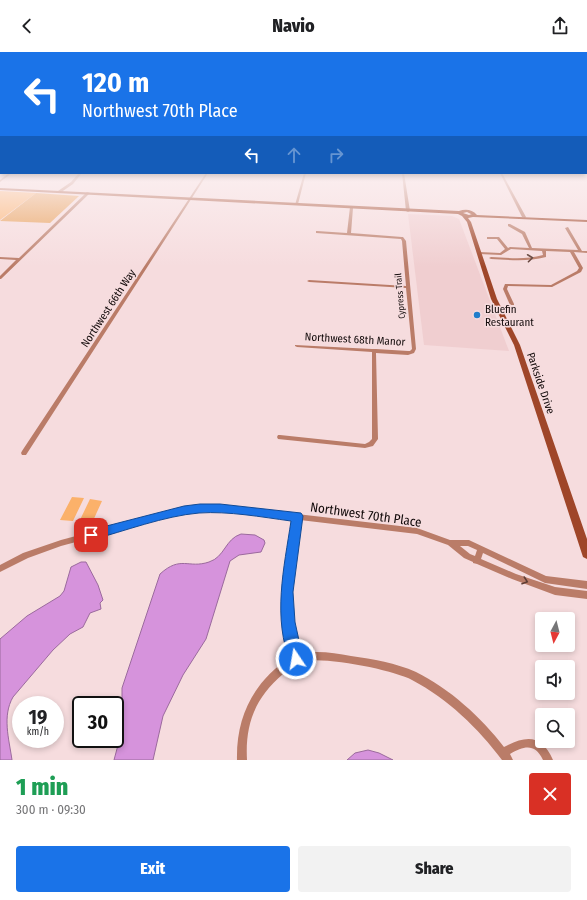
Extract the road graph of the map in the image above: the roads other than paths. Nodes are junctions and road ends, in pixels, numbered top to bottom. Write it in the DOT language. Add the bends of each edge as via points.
graph roads {
  1 [pos="80,201"];
  2 [pos="190,201"];
  3 [pos="234,201"];
  4 [pos="297,201"];
  5 [pos="407,201"];
  6 [pos="516,201"];
  7 [pos="296,204"];
  8 [pos="351,208"];
  9 [pos="408,211"];
  10 [pos="468,216"];
  11 [pos="524,217"];
  12 [pos="587,221"];
  13 [pos="509,225"];
  14 [pos="567,228"];
  15 [pos="317,232"];
  16 [pos="349,234"];
  17 [pos="488,238"];
  18 [pos="531,249"];
  19 [pos="506,250"];
  20 [pos="544,250"];
  21 [pos="571,251"];
  22 [pos="581,252"];
  23 [pos="587,252"];
  24 [pos="480,255"];
  25 [pos="0,258"];
  26 [pos="20,259"];
  27 [pos="512,259"];
  28 [pos="0,278"];
  29 [pos="309,281"];
  30 [pos="408,287"];
  31 [pos="512,304"];
  32 [pos="297,346"];
  33 [pos="374,350"];
  34 [pos="412,352"];
  35 [pos="280,437"];
  36 [pos="24,453"];
  37 [pos="297,516"];
  38 [pos="450,543"];
  39 [pos="481,549"];
  40 [pos="587,554"];
  41 [pos="476,561"];
  42 [pos="508,562"];
  43 [pos="0,569"];
  44 [pos="506,574"];
  45 [pos="587,585"];
  46 [pos="587,595"];
  47 [pos="296,659"];
  48 [pos="506,756"];
  49 [pos="242,760"];
  50 [pos="548,760"];
  1 -- 26 [label="street"];
  2 -- 36 [label="street, Northwest 66th Way"];
  3 -- 7 [label="street"];
  4 -- 7 [label="street"];
  5 -- 9 [label="street"];
  6 -- 11 [label="street"];
  7 -- 8 [label="street"];
  8 -- 9 [label="street"];
  8 -- 16 [label="street"];
  9 -- 10 [label="street"];
  10 -- 11 [label="street"];
  10 -- 24 [label="street, Parkside Drive"];
  11 -- 12 [label="street"];
  13 -- 18 [label="street" via="524,233"];
  14 -- 22 [label="street"];
  15 -- 16 [label="street"];
  16 -- 30 [label="street, Cypress Trail" via="402,238"];
  17 -- 19 [label="street" via="498,238"];
  18 -- 19 [label="street"];
  18 -- 20 [label="street"];
  19 -- 24 [label="street" via="497,255"];
  19 -- 27 [label="street" via="507,257"];
  20 -- 21 [label="street"];
  27 -- 20 [label="street, one-way" via="543,257 546,254"];
  21 -- 22 [label="street"];
  21 -- 31 [label="street" via="581,268 578,272 552,286 506,284 505,289"];
  22 -- 23 [label="street"];
  24 -- 27 [label="street"];
  24 -- 40 [label="street, Parkside Drive" via="494,299 517,346"];
  25 -- 26 [label="street"];
  26 -- 28 [label="street"];
  29 -- 30 [label="street"];
  30 -- 34 [label="street, Cypress Trail" via="414,349"];
  32 -- 33 [label="street, Northwest 68th Manor"];
  33 -- 34 [label="street, Northwest 68th Manor"];
  33 -- 35 [label="street" via="375,439 371,444 365,446"];
  37 -- 38 [label="street, Northwest 70th Place" via="417,531"];
  37 -- 43 [label="street, Northwest 70th Place" via="220,508 184,510 26,555"];
  37 -- 47 [label="street" via="287,592 288,622"];
  38 -- 39 [label="street, Northwest 70th Place" via="469,543"];
  38 -- 41 [label="street, Northwest 70th Place"];
  39 -- 41 [label="street"];
  39 -- 42 [label="street, Northwest 70th Place"];
  41 -- 44 [label="street, Northwest 70th Place"];
  42 -- 44 [label="street"];
  42 -- 45 [label="street, Northwest 70th Place" via="545,579"];
  44 -- 46 [label="street, Northwest 70th Place, one-way" via="555,591"];
  47 -- 48 [label="street" via="319,656 371,664 412,676 442,692 487,734"];
  47 -- 49 [label="street" via="264,685 252,704 244,727"];
  48 -- 50 [label="street" via="524,742 533,743 545,753"];
}
